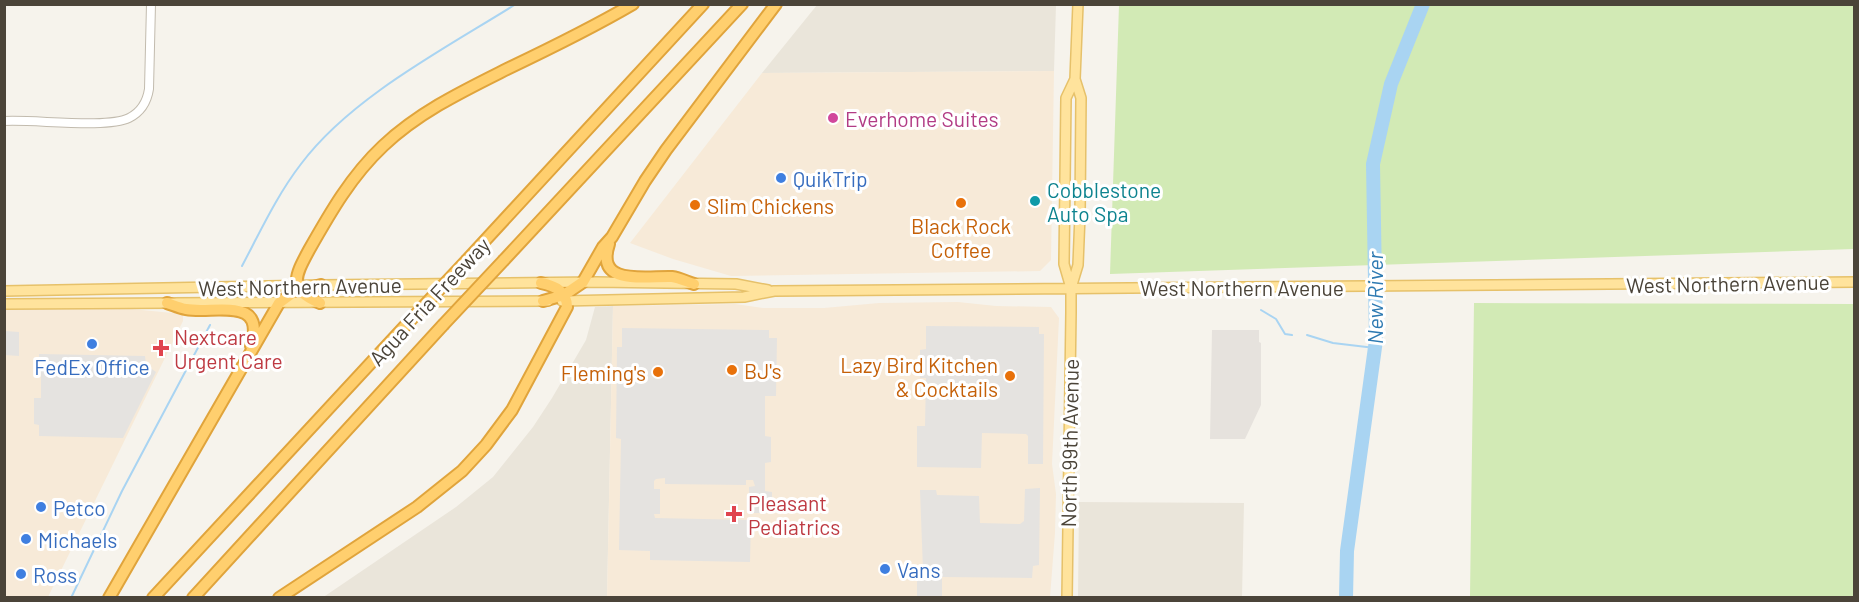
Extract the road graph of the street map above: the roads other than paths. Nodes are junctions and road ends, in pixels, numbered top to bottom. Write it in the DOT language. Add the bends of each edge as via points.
graph roads {
  1 [pos="151,4"];
  2 [pos="633,4"];
  3 [pos="704,4"];
  4 [pos="741,4"];
  5 [pos="776,4"];
  6 [pos="1078,4"];
  7 [pos="1076,79"];
  8 [pos="4,121"];
  9 [pos="612,237"];
  10 [pos="583,282"];
  11 [pos="1854,282"];
  12 [pos="541,283"];
  13 [pos="694,284"];
  14 [pos="321,285"];
  15 [pos="298,288"];
  16 [pos="1071,288"];
  17 [pos="79,290"];
  18 [pos="4,291"];
  19 [pos="774,291"];
  20 [pos="566,298"];
  21 [pos="543,301"];
  22 [pos="167,303"];
  23 [pos="279,303"];
  24 [pos="320,303"];
  25 [pos="4,304"];
  26 [pos="26,304"];
  27 [pos="248,356"];
  28 [pos="109,597"];
  29 [pos="153,597"];
  30 [pos="193,597"];
  31 [pos="279,597"];
  32 [pos="1067,597"];
  1 -- 8 [label="street" via="148,94 132,117 111,122"];
  2 -- 15 [label="highway" via="443,102 394,136 346,188 304,259"];
  3 -- 29 [label="highway, Agua Fria Freeway, bridge"];
  4 -- 30 [label="highway, Agua Fria Freeway, bridge"];
  5 -- 9 [label="highway" via="666,150"];
  6 -- 7 [label="main road, North 99th Avenue"];
  7 -- 16 [label="main road, North 99th Avenue" via="1081,98 1080,215 1078,265"];
  7 -- 16 [label="main road, North 99th Avenue" via="1066,98 1064,264"];
  9 -- 10 [label="highway"];
  9 -- 13 [label="highway" via="607,260 616,274 675,277"];
  10 -- 12 [label="main road, West Northern Avenue"];
  10 -- 13 [label="main road, West Northern Avenue"];
  10 -- 20 [label="highway"];
  11 -- 16 [label="main road, West Northern Avenue"];
  12 -- 14 [label="main road, West Northern Avenue"];
  12 -- 20 [label="highway" via="556,288"];
  13 -- 19 [label="main road, West Northern Avenue" via="736,284"];
  14 -- 15 [label="highway"];
  15 -- 17 [label="main road, West Northern Avenue"];
  15 -- 23 [label="highway"];
  15 -- 24 [label="highway" via="307,298"];
  16 -- 19 [label="main road, West Northern Avenue"];
  16 -- 32 [label="main road, North 99th Avenue"];
  17 -- 18 [label="main road, West Northern Avenue"];
  17 -- 26 [label="main road" via="62,296 33,297"];
  19 -- 20 [label="main road, West Northern Avenue" via="744,297"];
  20 -- 21 [label="highway"];
  20 -- 31 [label="highway" via="566,312 512,410 467,465 417,507"];
  21 -- 24 [label="main road, West Northern Avenue"];
  22 -- 23 [label="main road, West Northern Avenue"];
  22 -- 26 [label="main road, West Northern Avenue"];
  22 -- 27 [label="highway" via="186,309 239,310 250,316 255,332"];
  23 -- 24 [label="main road, West Northern Avenue"];
  23 -- 27 [label="highway"];
  25 -- 26 [label="main road, West Northern Avenue"];
  27 -- 28 [label="highway"];
}
